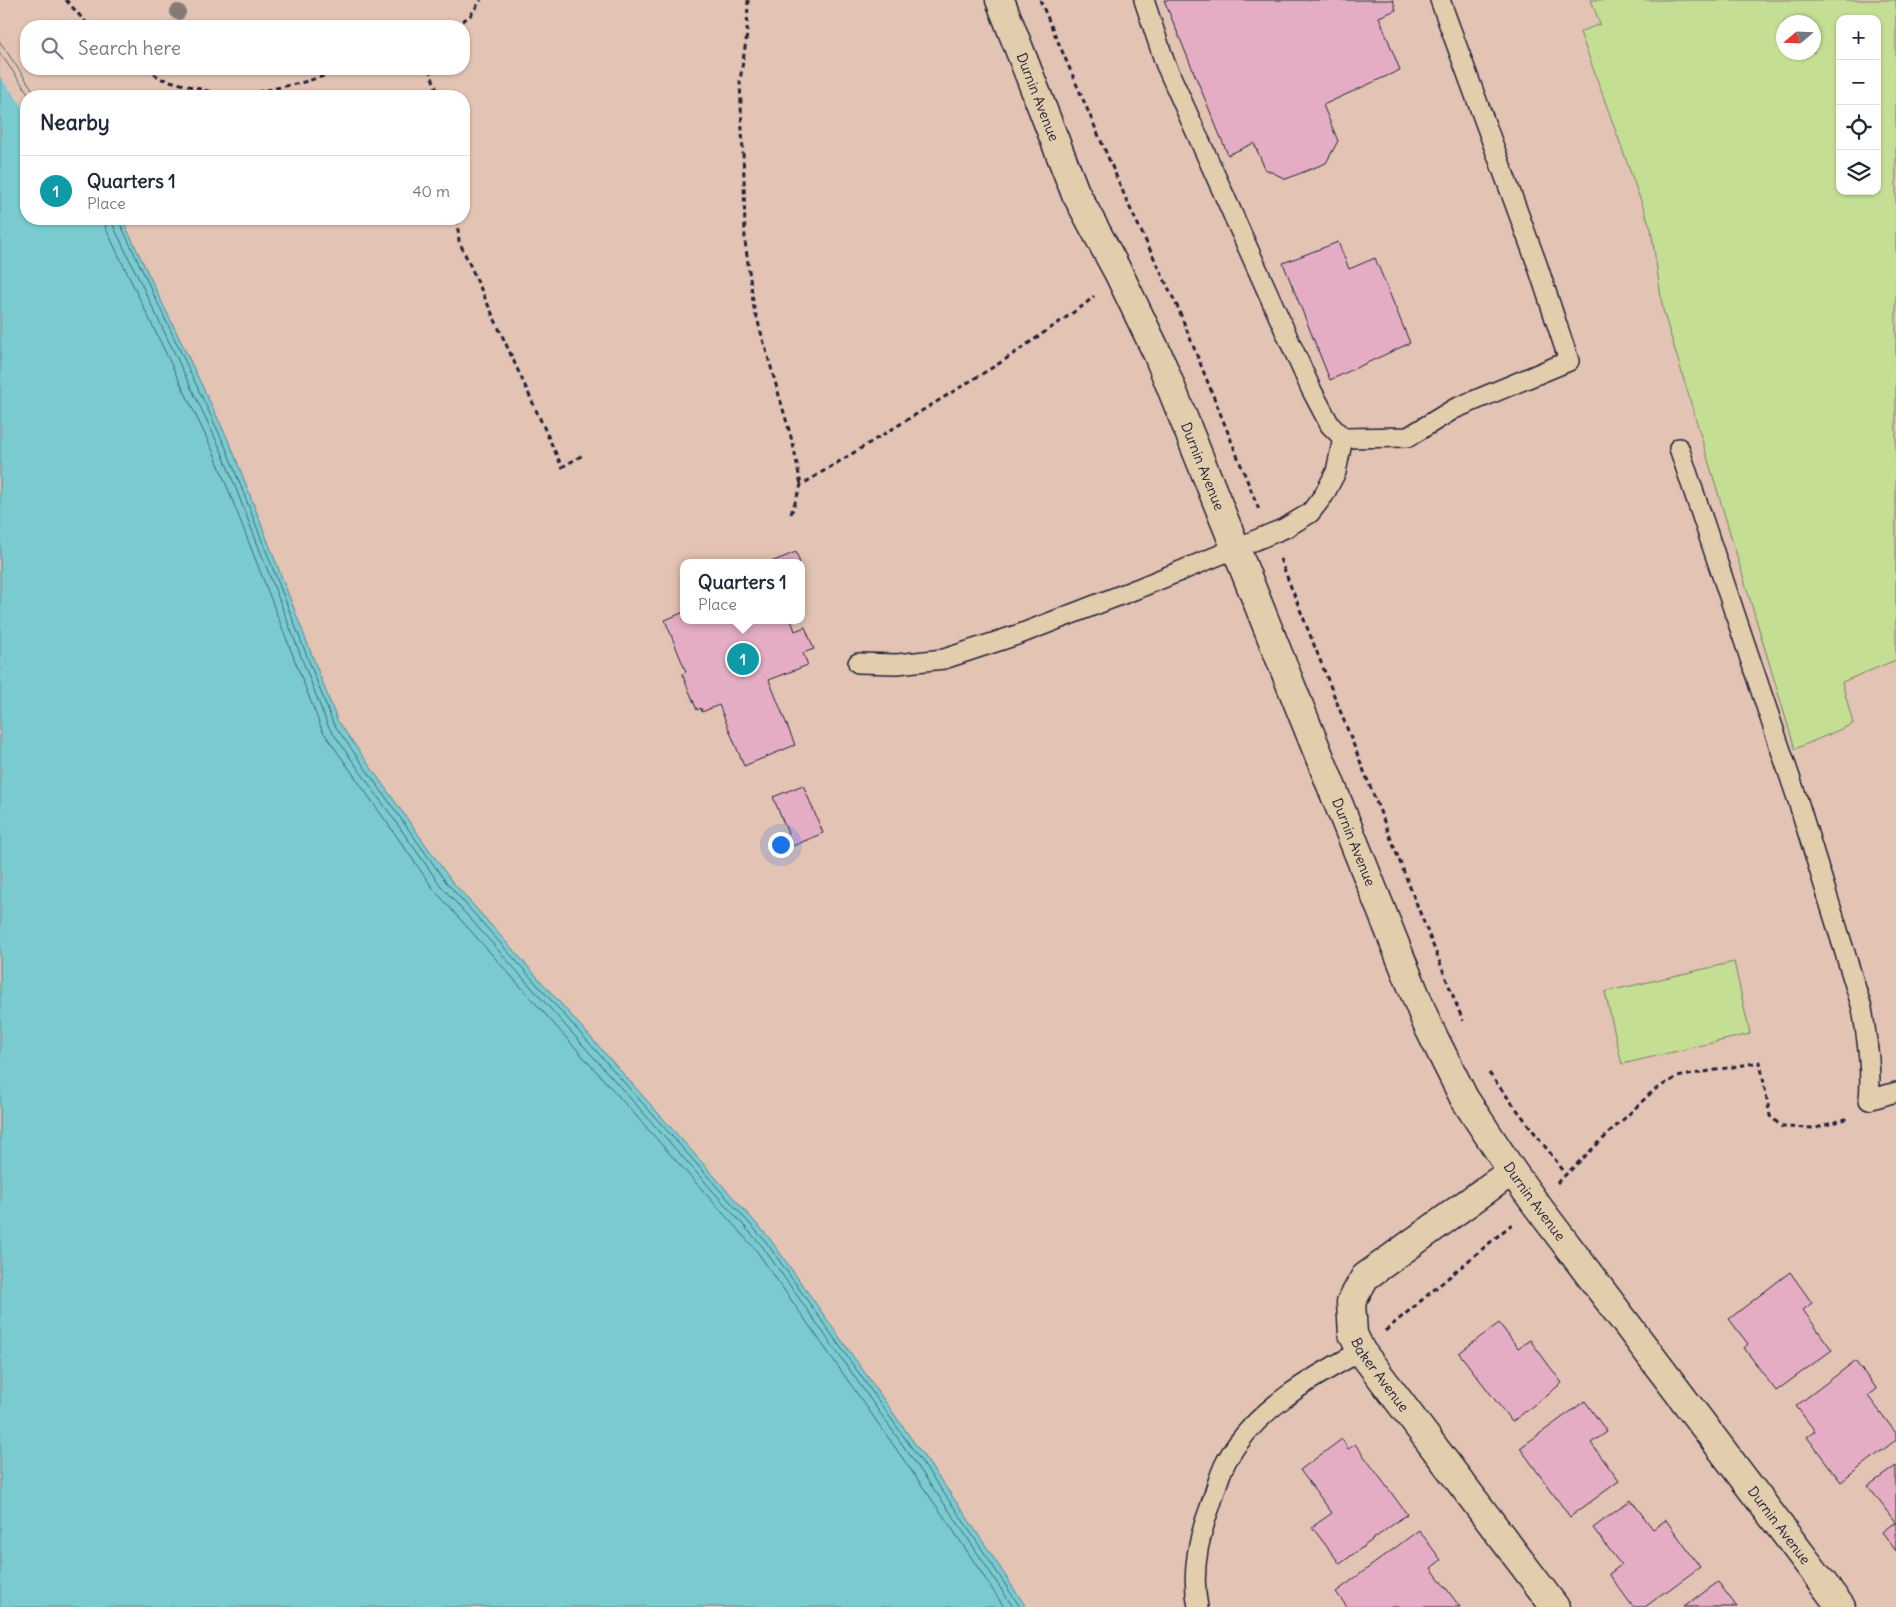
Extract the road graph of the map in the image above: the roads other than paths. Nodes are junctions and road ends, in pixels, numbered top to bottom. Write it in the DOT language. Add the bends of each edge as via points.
graph roads {
  1 [pos="1000,0"];
  2 [pos="1144,0"];
  3 [pos="1440,0"];
  4 [pos="1343,438"];
  5 [pos="1679,448"];
  6 [pos="1235,549"];
  7 [pos="858,663"];
  8 [pos="1896,1092"];
  9 [pos="1512,1171"];
  10 [pos="1361,1351"];
  11 [pos="1198,1607"];
  12 [pos="1555,1607"];
  13 [pos="1841,1607"];
  1 -- 6 [label="street, Durnin Avenue" via="1075,192 1158,355"];
  2 -- 4 [label="lane" via="1164,63 1311,389 1330,425"];
  3 -- 4 [label="lane" via="1537,264 1569,361 1454,409 1408,437"];
  4 -- 6 [label="lane" via="1336,472 1310,513 1285,528"];
  5 -- 8 [label="lane" via="1798,802 1860,999 1871,1079 1869,1100"];
  6 -- 7 [label="lane" via="1020,634 944,659 897,664"];
  6 -- 9 [label="street, Durnin Avenue" via="1427,1024 1464,1098"];
  9 -- 10 [label="street, Baker Avenue" via="1365,1276 1352,1302 1353,1334"];
  9 -- 13 [label="street, Durnin Avenue"];
  10 -- 11 [label="lane" via="1317,1375 1274,1406 1243,1435 1226,1462 1201,1531 1196,1561"];
  10 -- 12 [label="street, Baker Avenue"];
}
